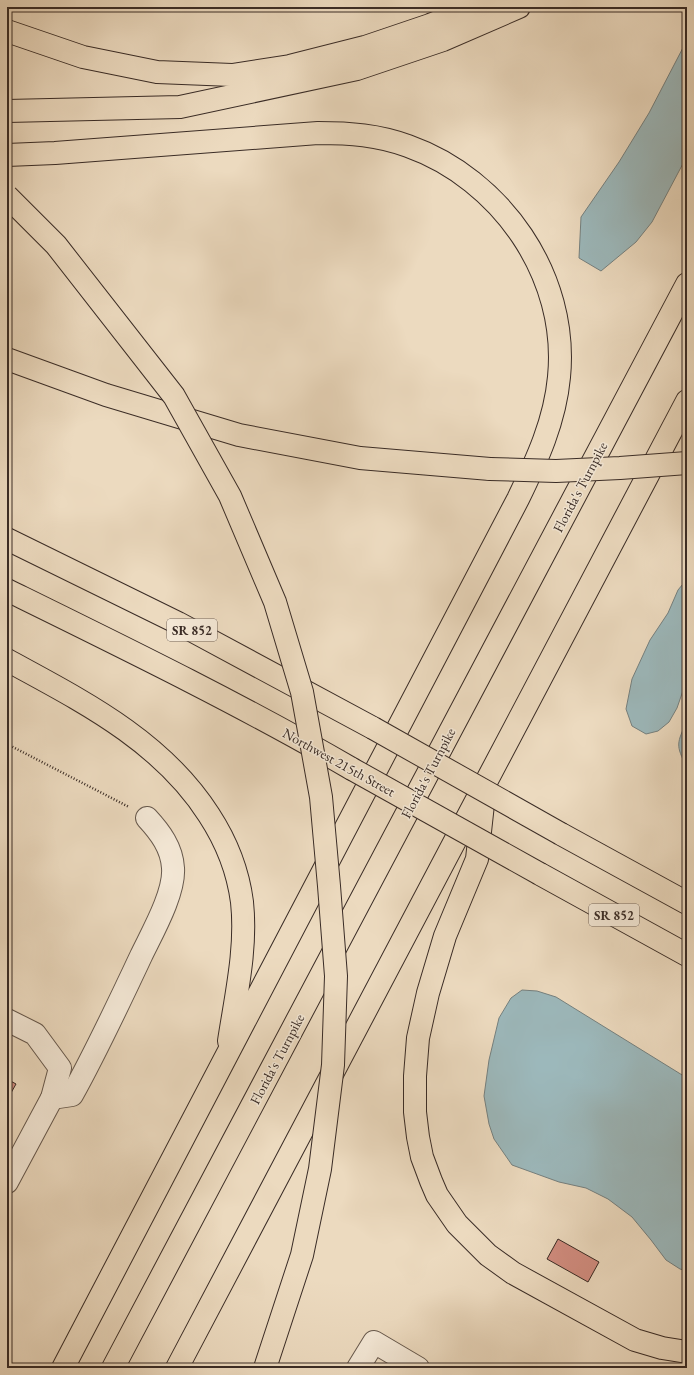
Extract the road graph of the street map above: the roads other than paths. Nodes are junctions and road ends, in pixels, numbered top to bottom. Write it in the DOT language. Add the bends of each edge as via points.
graph roads {
  1 [pos="475,7"];
  2 [pos="519,7"];
  3 [pos="7,31"];
  4 [pos="7,110"];
  5 [pos="7,155"];
  6 [pos="7,196"];
  7 [pos="687,284"];
  8 [pos="7,359"];
  9 [pos="687,401"];
  10 [pos="687,463"];
  11 [pos="7,539"];
  12 [pos="7,590"];
  13 [pos="7,660"];
  14 [pos="485,784"];
  15 [pos="147,818"];
  16 [pos="687,904"];
  17 [pos="687,955"];
  18 [pos="7,1020"];
  19 [pos="227,1058"];
  20 [pos="52,1098"];
  21 [pos="7,1182"];
  22 [pos="687,1352"];
  23 [pos="63,1368"];
  24 [pos="114,1368"];
  25 [pos="177,1368"];
  26 [pos="265,1368"];
  27 [pos="358,1368"];
  28 [pos="418,1368"];
  1 -- 3 [label="main road" via="430,26 365,47 290,66 232,75 157,72 83,57"];
  2 -- 4 [label="main road" via="443,40 357,69 180,107"];
  5 -- 19 [label="main road" via="318,132 352,133 382,138 436,158 462,174 505,212 522,235 538,264 556,316 560,376 556,402 538,457"];
  6 -- 26 [label="main road, bridge" via="56,245 174,396 230,496 275,602 302,692 321,797 329,886 336,976 333,1065 320,1169 302,1255"];
  7 -- 24 [label="main road, Florida's Turnpike"];
  8 -- 10 [label="main road, bridge" via="106,395 239,435 360,458 490,469 556,471"];
  9 -- 14 [label="main road"];
  11 -- 16 [label="main road, SR 852, bridge" via="178,623 373,728"];
  12 -- 17 [label="main road, Northwest 215th Street / SR 852, bridge" via="194,683"];
  13 -- 19 [label="main road" via="81,700 141,741 186,782 218,829 230,855 242,902 240,973"];
  14 -- 22 [label="main road" via="477,859 445,936 420,1026 415,1112 422,1157 445,1208 498,1263 635,1340"];
  14 -- 25 [label="main road"];
  15 -- 20 [label="street" via="160,833 170,853 174,869 170,890 98,1048 72,1095"];
  18 -- 20 [label="street" via="35,1034 60,1068"];
  19 -- 23 [label="main road"];
  20 -- 21 [label="street"];
  27 -- 28 [label="street" via="374,1342"];
}
